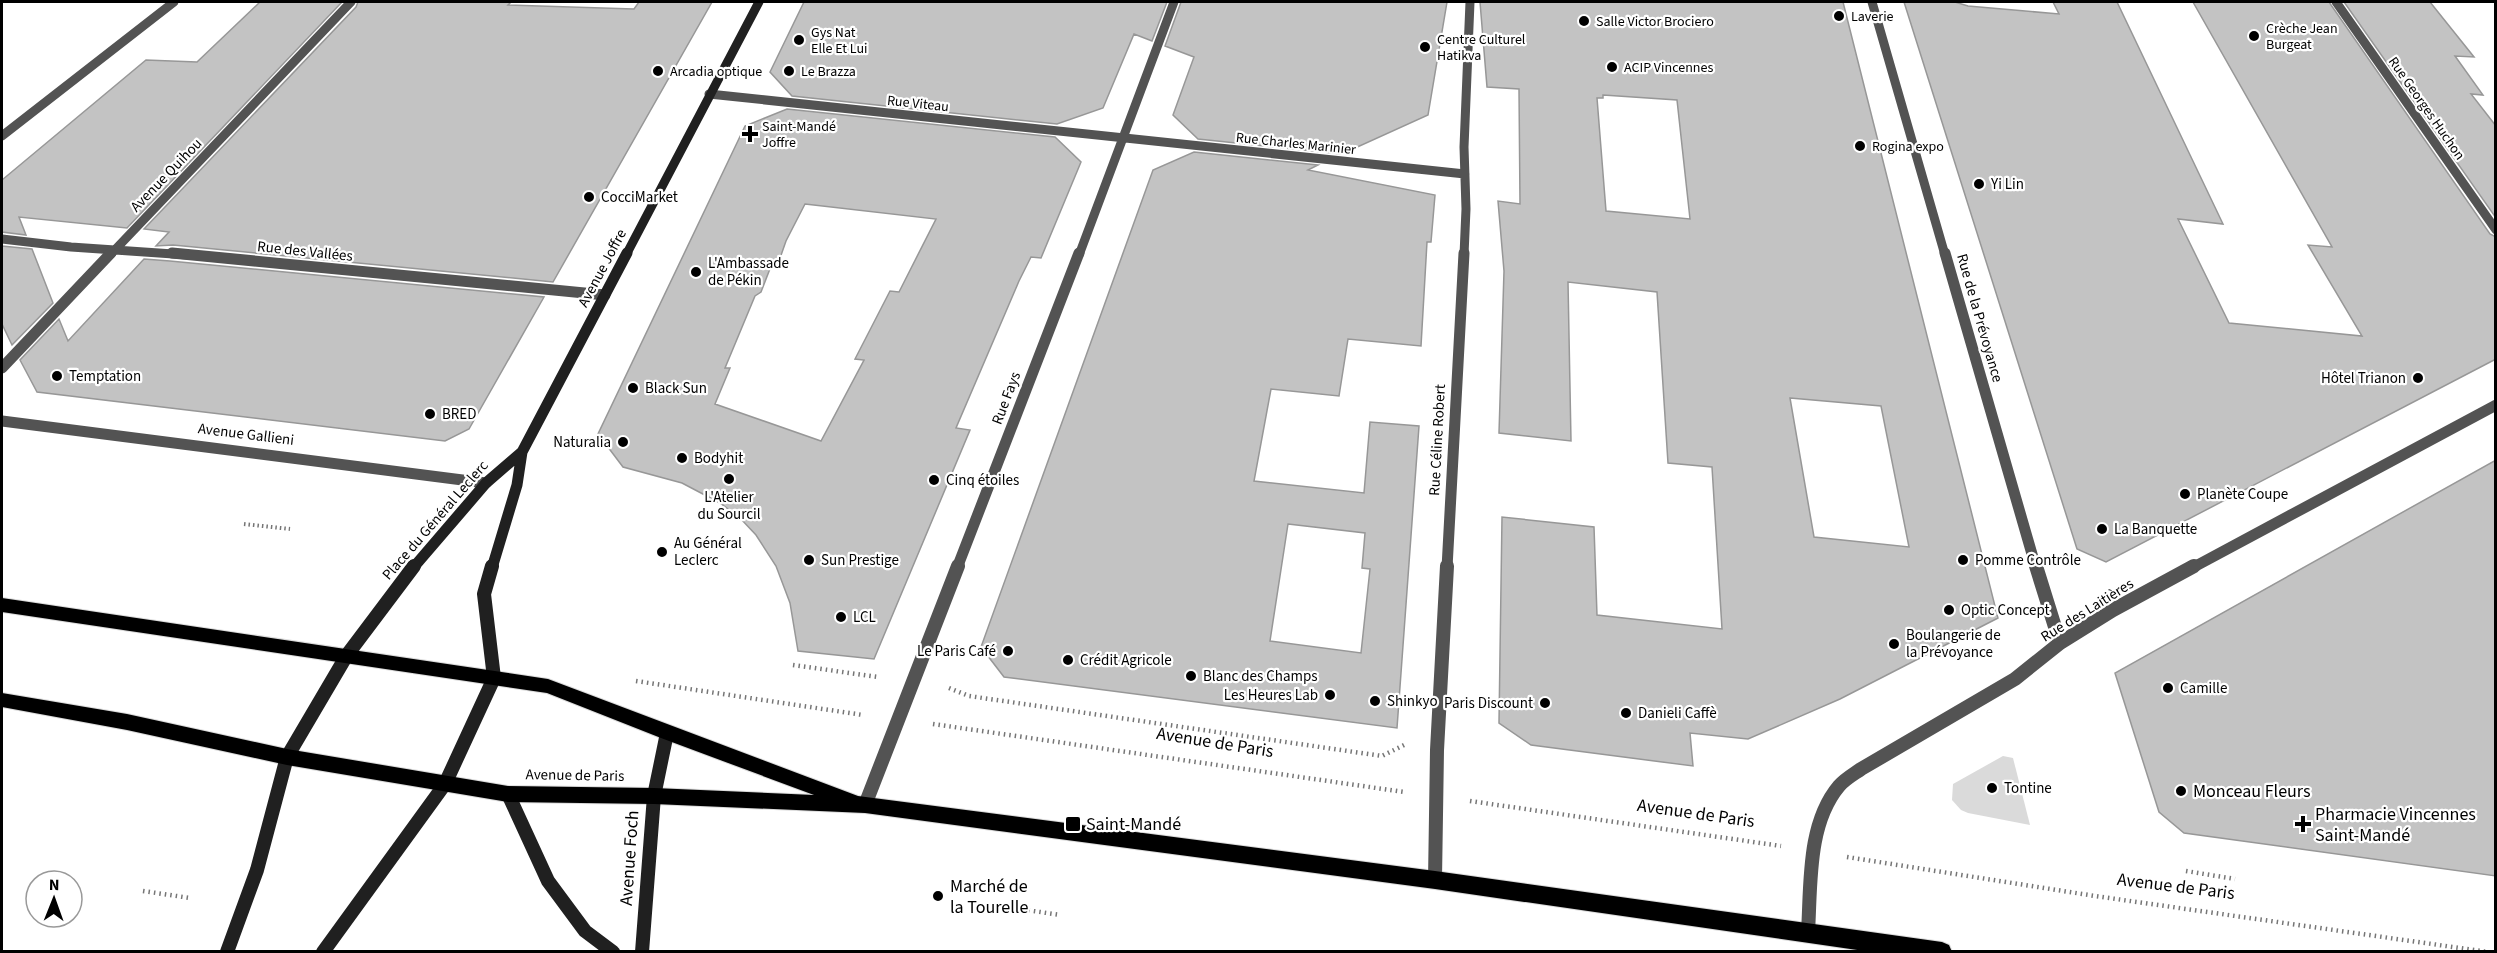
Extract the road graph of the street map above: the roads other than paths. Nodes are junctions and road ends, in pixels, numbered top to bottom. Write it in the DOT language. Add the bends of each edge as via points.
graph roads {
  1 [pos="174,2"];
  2 [pos="351,2"];
  3 [pos="759,2"];
  4 [pos="1174,2"];
  5 [pos="1470,2"];
  6 [pos="1872,2"];
  7 [pos="2336,2"];
  8 [pos="709,94"];
  9 [pos="2,136"];
  10 [pos="1124,138"];
  11 [pos="1464,174"];
  12 [pos="2496,230"];
  13 [pos="2,239"];
  14 [pos="116,249"];
  15 [pos="605,295"];
  16 [pos="2,368"];
  17 [pos="2496,405"];
  18 [pos="2,421"];
  19 [pos="522,452"];
  20 [pos="486,483"];
  21 [pos="2,605"];
  22 [pos="2060,643"];
  23 [pos="347,655"];
  24 [pos="494,678"];
  25 [pos="2,700"];
  26 [pos="668,733"];
  27 [pos="287,757"];
  28 [pos="445,784"];
  29 [pos="508,794"];
  30 [pos="654,796"];
  31 [pos="866,805"];
  32 [pos="1435,880"];
  33 [pos="1809,932"];
  34 [pos="227,951"];
  35 [pos="323,951"];
  36 [pos="613,951"];
  37 [pos="642,951"];
  38 [pos="1942,951"];
  1 -- 9 [label="street"];
  2 -- 14 [label="street, Avenue Quihou"];
  3 -- 8 [label="main road, Avenue Joffre"];
  4 -- 10 [label="street, Rue Fays"];
  5 -- 11 [label="street, Rue Céline Robert"];
  6 -- 22 [label="street, Rue de la Prévoyance"];
  7 -- 12 [label="street, Rue Georges Huchon"];
  8 -- 10 [label="street, Rue Viteau"];
  8 -- 15 [label="main road, Avenue Joffre"];
  10 -- 11 [label="street, Rue Charles Marinier"];
  10 -- 31 [label="street, Rue Fays"];
  11 -- 32 [label="street, Rue Céline Robert" via="1466,209"];
  13 -- 14 [label="street, Rue des Vallées"];
  14 -- 15 [label="street, Rue des Vallées"];
  14 -- 16 [label="street, Avenue Quihou"];
  15 -- 19 [label="main road, Avenue Joffre"];
  17 -- 22 [label="street, Rue des Laitières" via="2113,610"];
  18 -- 20 [label="street, Avenue Gallieni"];
  19 -- 20 [label="main road, Place du Général Leclerc"];
  19 -- 24 [label="main road" via="484,594"];
  20 -- 23 [label="main road, Place du Général Leclerc" via="401,582"];
  21 -- 23 [label="main road"];
  22 -- 33 [label="street, Rue des Laitières" via="2015,679 1861,769 1839,786 1825,810 1814,851"];
  23 -- 24 [label="main road, Avenue de Paris"];
  23 -- 27 [label="main road, Place du Général Leclerc"];
  24 -- 26 [label="main road, Avenue de Paris" via="548,686"];
  24 -- 28 [label="main road"];
  25 -- 27 [label="main road"];
  26 -- 30 [label="main road, Avenue Foch"];
  26 -- 31 [label="main road, Avenue de Paris"];
  27 -- 28 [label="main road, Avenue de Paris"];
  27 -- 34 [label="main road, Place du Général Leclerc" via="257,870"];
  28 -- 29 [label="main road, Avenue de Paris"];
  28 -- 35 [label="main road"];
  29 -- 30 [label="main road, Avenue de Paris"];
  29 -- 36 [label="main road" via="548,880 585,930"];
  30 -- 31 [label="main road, Avenue de Paris"];
  30 -- 37 [label="main road, Avenue Foch"];
  31 -- 32 [label="main road, Avenue de Paris"];
  32 -- 33 [label="main road, Avenue de Paris"];
  33 -- 38 [label="main road, Avenue de Paris"];
}
